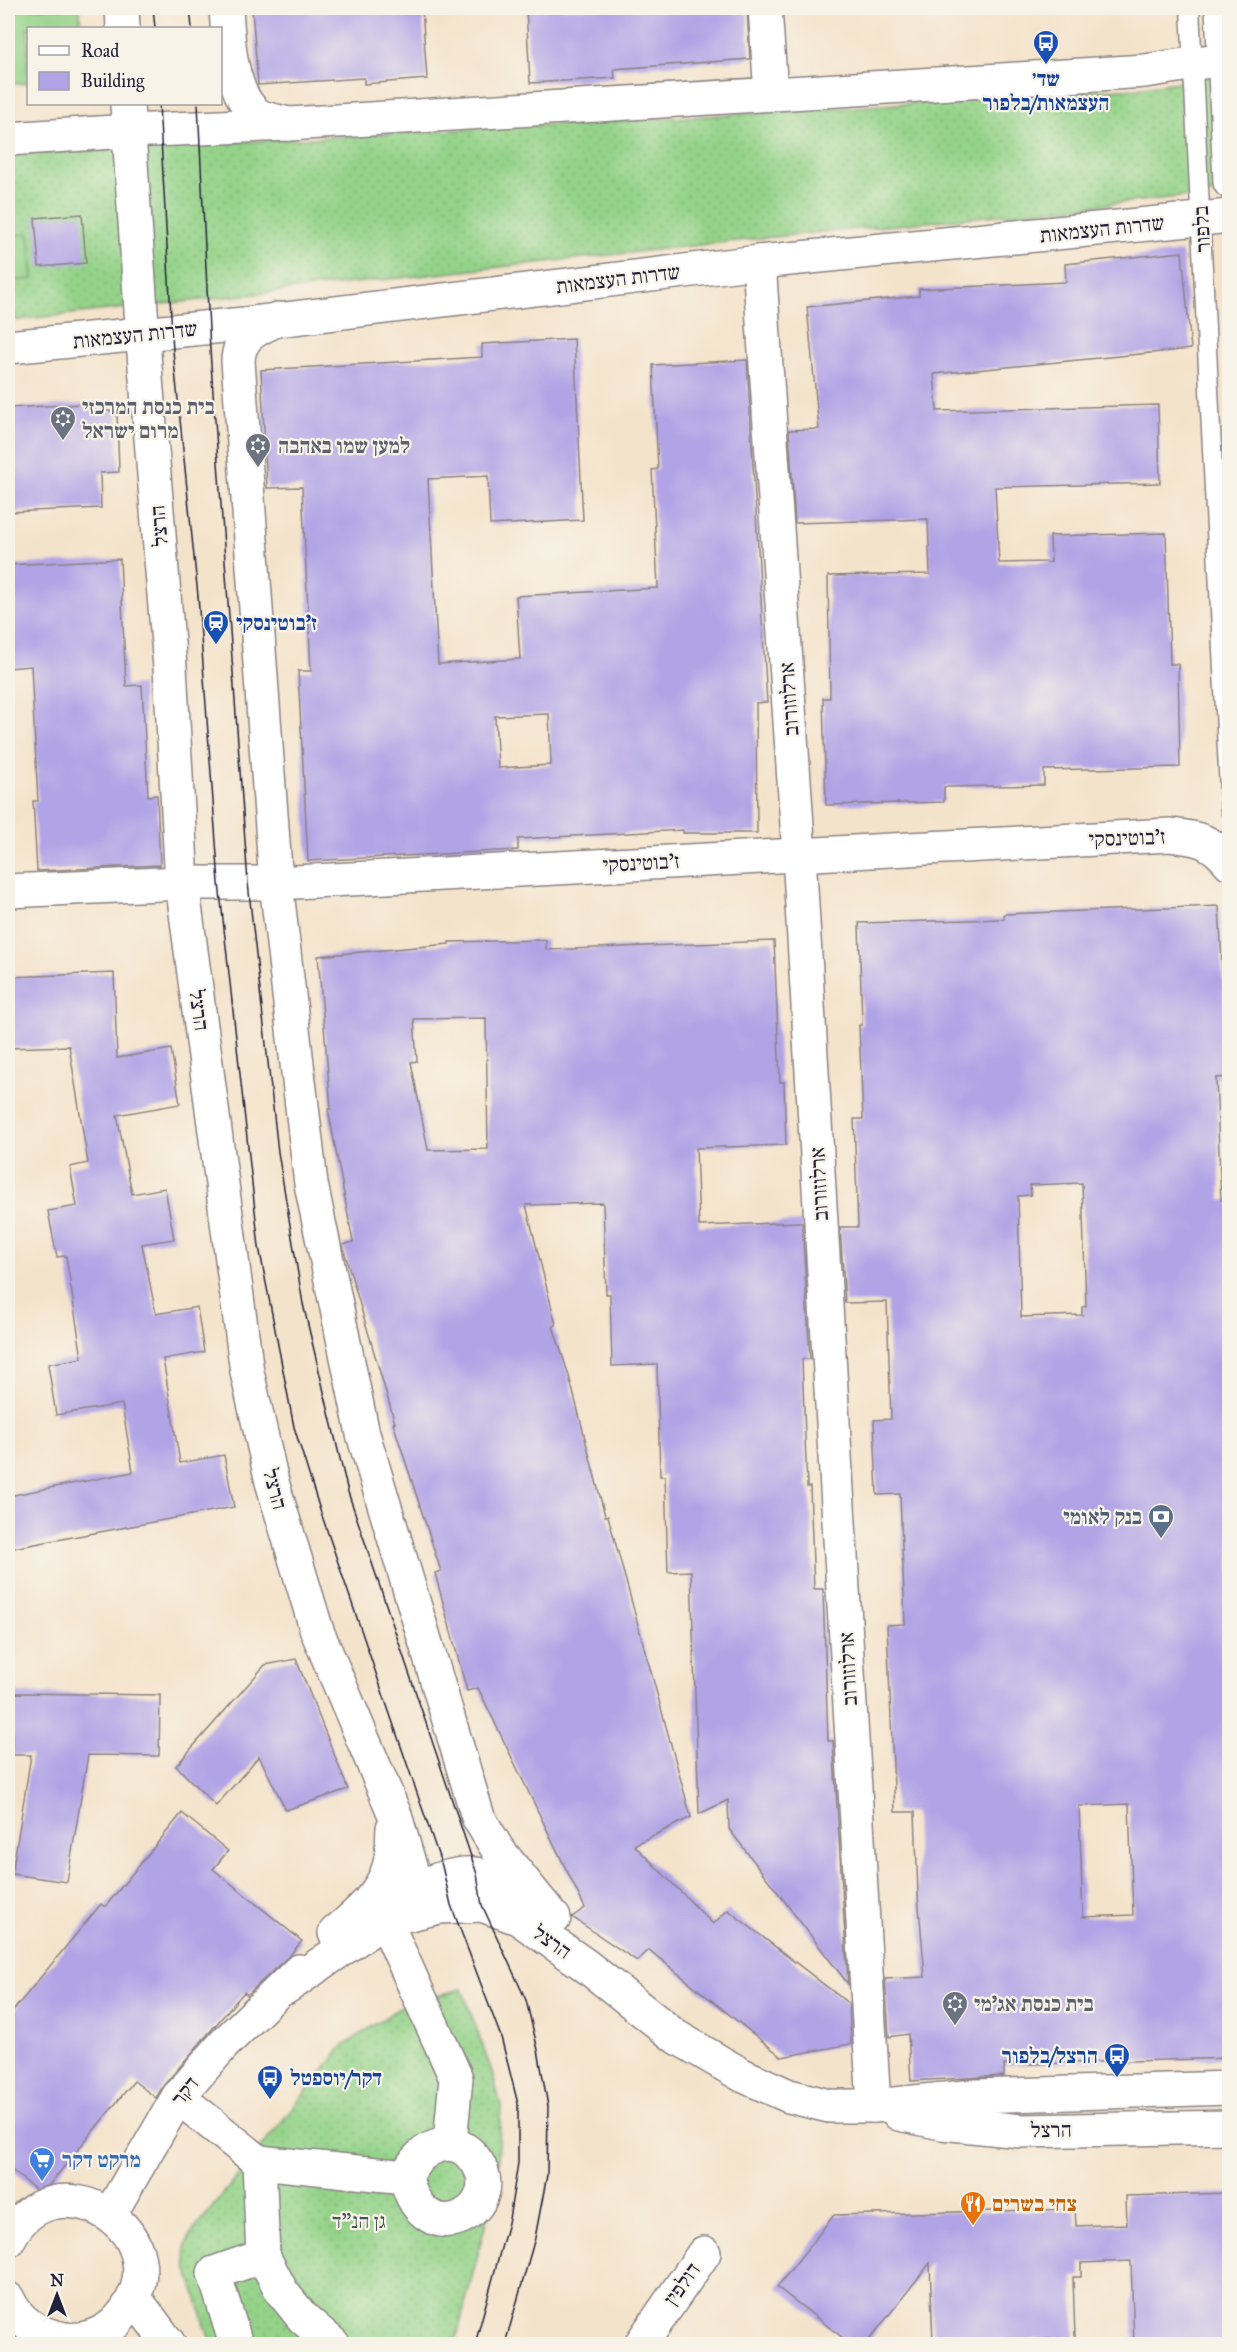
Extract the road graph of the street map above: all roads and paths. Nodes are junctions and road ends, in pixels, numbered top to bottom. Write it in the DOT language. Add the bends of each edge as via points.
graph roads {
  1 [pos="122,8"];
  2 [pos="226,8"];
  3 [pos="765,8"];
  4 [pos="1190,8"];
  5 [pos="1222,8"];
  6 [pos="123,27"];
  7 [pos="1227,58"];
  8 [pos="1192,62"];
  9 [pos="771,94"];
  10 [pos="128,117"];
  11 [pos="289,124"];
  12 [pos="8,139"];
  13 [pos="1230,182"];
  14 [pos="1216,217"];
  15 [pos="759,262"];
  16 [pos="278,319"];
  17 [pos="143,334"];
  18 [pos="8,347"];
  19 [pos="1230,810"];
  20 [pos="799,855"];
  21 [pos="1230,863"];
  22 [pos="182,883"];
  23 [pos="276,883"];
  24 [pos="8,891"];
  25 [pos="395,1815"];
  26 [pos="427,1897"];
  27 [pos="553,1917"];
  28 [pos="385,1920"];
  29 [pos="325,1942"];
  30 [pos="285,1988"];
  31 [pos="675,2036"];
  32 [pos="1230,2088"];
  33 [pos="178,2097"];
  34 [pos="874,2106"];
  35 [pos="1223,2129"];
  36 [pos="450,2143"];
  37 [pos="259,2162"];
  38 [pos="406,2177"];
  39 [pos="110,2214"];
  40 [pos="13,2224"];
  41 [pos="704,2253"];
  42 [pos="262,2256"];
  43 [pos="134,2296"];
  44 [pos="8,2300"];
  45 [pos="73,2342"];
  46 [pos="169,2344"];
  47 [pos="236,2344"];
  48 [pos="333,2344"];
  49 [pos="641,2344"];
  1 -- 6 [label="street"];
  2 -- 11 [label="street" via="239,90 255,113"];
  3 -- 9 [label="street"];
  4 -- 8 [label="lane, בלפור"];
  5 -- 7 [label="street, בלפור"];
  7 -- 8 [label="street"];
  7 -- 13 [label="street, בלפור"];
  8 -- 9 [label="street" via="1145,70"];
  8 -- 14 [label="lane, בלפור"];
  9 -- 11 [label="street"];
  10 -- 11 [label="street"];
  10 -- 12 [label="street"];
  10 -- 17 [label="street, הרצל"];
  14 -- 15 [label="street, שדרות העצמאות"];
  14 -- 19 [label="lane, בלפור"];
  15 -- 16 [label="street, שדרות העצמאות"];
  15 -- 20 [label="street, ארלוזורוב"];
  16 -- 17 [label="street, שדרות העצמאות"];
  16 -- 23 [label="street, הרצל" via="244,339 238,348"];
  17 -- 18 [label="street, שדרות העצמאות"];
  17 -- 22 [label="street, הרצל" via="170,667"];
  20 -- 21 [label="street, ז'בוטינסקי" via="1170,835 1198,838 1218,849"];
  20 -- 23 [label="street, ז'בוטינסקי"];
  20 -- 34 [label="street, ארלוזורוב"];
  22 -- 23 [label="street, ז'בוטינסקי"];
  22 -- 24 [label="street, ז'בוטינסקי"];
  22 -- 25 [label="street, הרצל" via="248,1372 270,1471 317,1631"];
  23 -- 27 [label="street, הרצל" via="310,1184 363,1434 478,1817 498,1850"];
  25 -- 26 [label="street, הרצל"];
  25 -- 29 [label="street" via="390,1865 382,1886"];
  26 -- 27 [label="street, הרצל" via="446,1878 477,1874"];
  26 -- 28 [label="street, דקר"];
  26 -- 29 [label="street, דקר" via="378,1905"];
  26 -- 31 [label="street, הרצל" via="482,1905 518,1918"];
  27 -- 31 [label="street, הרצל"];
  28 -- 30 [label="street, דקר"];
  28 -- 36 [label="street" via="456,2078"];
  29 -- 30 [label="street, דקר"];
  30 -- 33 [label="street, דקר" via="224,2044"];
  31 -- 34 [label="street, הרצל" via="742,2075 789,2096 829,2106"];
  32 -- 34 [label="street, הרצל" via="975,2096"];
  33 -- 37 [label="street"];
  33 -- 39 [label="street, דקר"];
  34 -- 35 [label="street, הרצל" via="930,2121 1021,2131"];
  36 -- 38 [label="street" via="422,2153"];
  36 -- 38 [label="street" via="466,2150 482,2172 480,2200 471,2212 461,2219 446,2221 430,2216 417,2206"];
  37 -- 38 [label="street"];
  37 -- 42 [label="street"];
  39 -- 40 [label="street" via="75,2201 39,2209"];
  39 -- 43 [label="street" via="133,2243 139,2279"];
  41 -- 49 [label="street, דולפין"];
  42 -- 47 [label="street" via="214,2273"];
  42 -- 48 [label="street" via="282,2292 303,2318"];
  43 -- 45 [label="street" via="115,2323"];
  43 -- 46 [label="street"];
  44 -- 45 [label="street" via="28,2326"];
}
